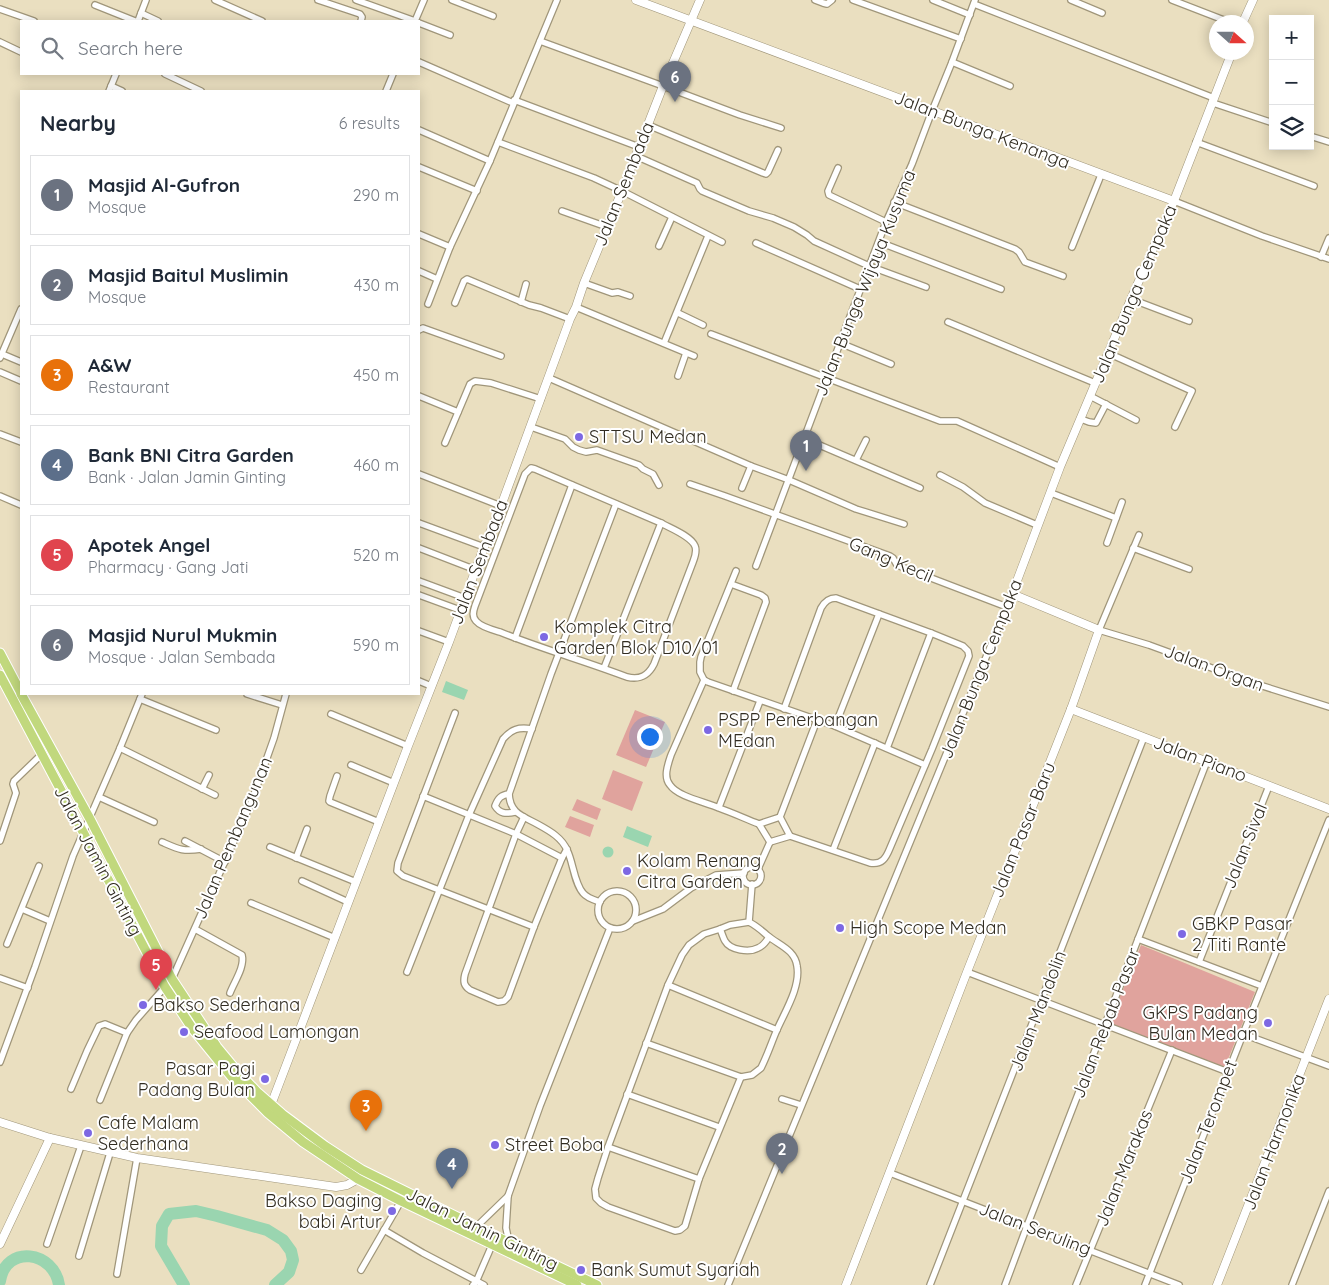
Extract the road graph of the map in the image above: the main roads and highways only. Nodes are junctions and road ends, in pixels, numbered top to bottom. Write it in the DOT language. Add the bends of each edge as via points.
graph roads {
  1 [pos="0,653"];
  2 [pos="1,681"];
  3 [pos="20,692"];
  4 [pos="22,695"];
  5 [pos="474,1231"];
  6 [pos="507,1247"];
  7 [pos="577,1285"];
  8 [pos="597,1285"];
  1 -- 3 [label="main road, Jalan Jamin Ginting"];
  2 -- 5 [label="main road, Jalan Jamin Ginting" via="165,987 192,1028 231,1076 303,1142 358,1179"];
  4 -- 5 [label="main road, Jalan Jamin Ginting" via="172,979 236,1070 271,1105 325,1146 362,1170"];
  5 -- 6 [label="main road, Jalan Jamin Ginting"];
  5 -- 6 [label="main road, Jalan Jamin Ginting" via="492,1245"];
  6 -- 7 [label="main road, Jalan Jamin Ginting"];
  6 -- 8 [label="main road, Jalan Jamin Ginting"];
}
